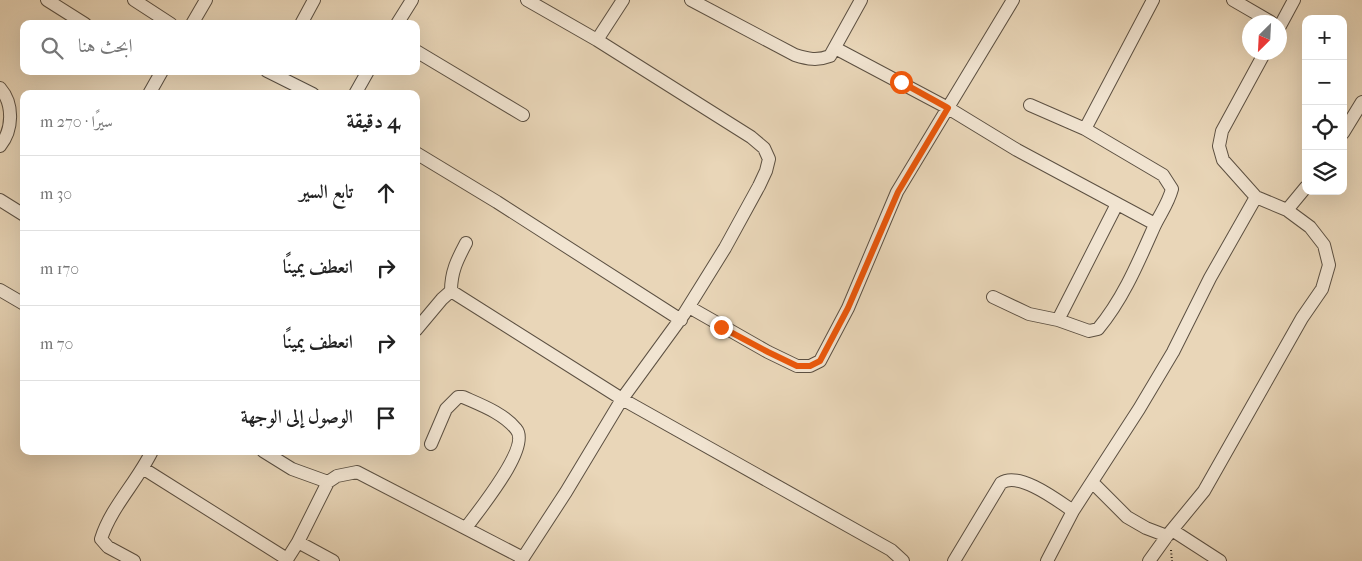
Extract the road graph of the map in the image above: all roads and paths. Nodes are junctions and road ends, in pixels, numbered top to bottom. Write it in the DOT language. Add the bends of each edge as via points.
graph roads {
  1 [pos="47,0"];
  2 [pos="134,0"];
  3 [pos="206,0"];
  4 [pos="314,0"];
  5 [pos="412,0"];
  6 [pos="527,0"];
  7 [pos="622,0"];
  8 [pos="691,0"];
  9 [pos="861,0"];
  10 [pos="1013,0"];
  11 [pos="1153,0"];
  12 [pos="1233,0"];
  13 [pos="1294,0"];
  14 [pos="1259,15"];
  15 [pos="1286,15"];
  16 [pos="79,20"];
  17 [pos="166,20"];
  18 [pos="194,20"];
  19 [pos="303,20"];
  20 [pos="400,20"];
  21 [pos="597,40"];
  22 [pos="835,48"];
  23 [pos="420,53"];
  24 [pos="1261,60"];
  25 [pos="160,75"];
  26 [pos="277,75"];
  27 [pos="366,75"];
  28 [pos="0,88"];
  29 [pos="151,90"];
  30 [pos="305,90"];
  31 [pos="358,90"];
  32 [pos="1362,102"];
  33 [pos="1030,104"];
  34 [pos="948,108"];
  35 [pos="523,115"];
  36 [pos="1347,126"];
  37 [pos="1085,129"];
  38 [pos="0,146"];
  39 [pos="420,155"];
  40 [pos="1302,192"];
  41 [pos="1256,197"];
  42 [pos="0,200"];
  43 [pos="1117,204"];
  44 [pos="1287,210"];
  45 [pos="20,212"];
  46 [pos="1155,224"];
  47 [pos="466,243"];
  48 [pos="0,290"];
  49 [pos="451,291"];
  50 [pos="993,297"];
  51 [pos="20,301"];
  52 [pos="688,307"];
  53 [pos="680,320"];
  54 [pos="1058,320"];
  55 [pos="420,325"];
  56 [pos="622,399"];
  57 [pos="431,444"];
  58 [pos="150,455"];
  59 [pos="269,455"];
  60 [pos="144,469"];
  61 [pos="328,482"];
  62 [pos="1092,482"];
  63 [pos="1073,511"];
  64 [pos="466,528"];
  65 [pos="1169,533"];
  66 [pos="298,542"];
  67 [pos="522,559"];
  68 [pos="286,560"];
  69 [pos="134,561"];
  70 [pos="333,561"];
  71 [pos="904,561"];
  72 [pos="954,561"];
  73 [pos="1047,561"];
  74 [pos="1149,561"];
  75 [pos="1220,561"];
  1 -- 16 [label="street"];
  2 -- 17 [label="street"];
  3 -- 18 [label="street"];
  4 -- 19 [label="street"];
  5 -- 20 [label="street"];
  6 -- 21 [label="street"];
  7 -- 21 [label="street"];
  8 -- 22 [label="street" via="802,57 820,60 830,56"];
  9 -- 22 [label="street"];
  10 -- 34 [label="street"];
  11 -- 37 [label="street"];
  12 -- 14 [label="street"];
  13 -- 15 [label="street"];
  21 -- 52 [label="street" via="751,137 764,148 769,159 759,186"];
  22 -- 34 [label="street"];
  23 -- 35 [label="street"];
  24 -- 41 [label="street" via="1222,131 1220,146 1223,160"];
  25 -- 29 [label="street"];
  26 -- 30 [label="street"];
  27 -- 31 [label="street"];
  28 -- 38 [label="street" via="8,100 11,120"];
  32 -- 36 [label="street"];
  33 -- 37 [label="street"];
  34 -- 43 [label="street"];
  34 -- 52 [label="street" via="898,192 848,308 820,361 810,366 797,366"];
  37 -- 46 [label="street" via="1163,175 1172,189 1169,201"];
  39 -- 53 [label="street"];
  40 -- 44 [label="street"];
  41 -- 44 [label="street"];
  41 -- 62 [label="street" via="1173,352"];
  42 -- 45 [label="street"];
  43 -- 46 [label="street"];
  43 -- 54 [label="street"];
  44 -- 65 [label="street" via="1310,227 1324,245 1329,266 1322,289 1302,318 1204,491"];
  46 -- 54 [label="street" via="1128,283 1098,329 1089,331"];
  47 -- 49 [label="street" via="453,268"];
  48 -- 51 [label="street"];
  49 -- 55 [label="street"];
  49 -- 56 [label="street"];
  50 -- 54 [label="street" via="1029,314"];
  52 -- 53 [label="street"];
  53 -- 56 [label="street"];
  56 -- 67 [label="street"];
  56 -- 71 [label="street" via="891,550"];
  57 -- 64 [label="street" via="446,409 458,396 493,411 517,430 519,437 514,457"];
  58 -- 60 [label="street"];
  59 -- 61 [label="street" via="292,469"];
  60 -- 68 [label="street"];
  60 -- 69 [label="street" via="106,526 101,539 108,547"];
  61 -- 64 [label="street" via="337,476 357,472"];
  61 -- 66 [label="street"];
  62 -- 63 [label="street"];
  62 -- 65 [label="street" via="1127,517 1146,528"];
  63 -- 72 [label="street" via="1019,480 1006,480 1001,483"];
  63 -- 73 [label="street"];
  64 -- 67 [label="street"];
  65 -- 74 [label="street"];
  65 -- 75 [label="street"];
  66 -- 68 [label="street"];
  66 -- 70 [label="street"];
}
